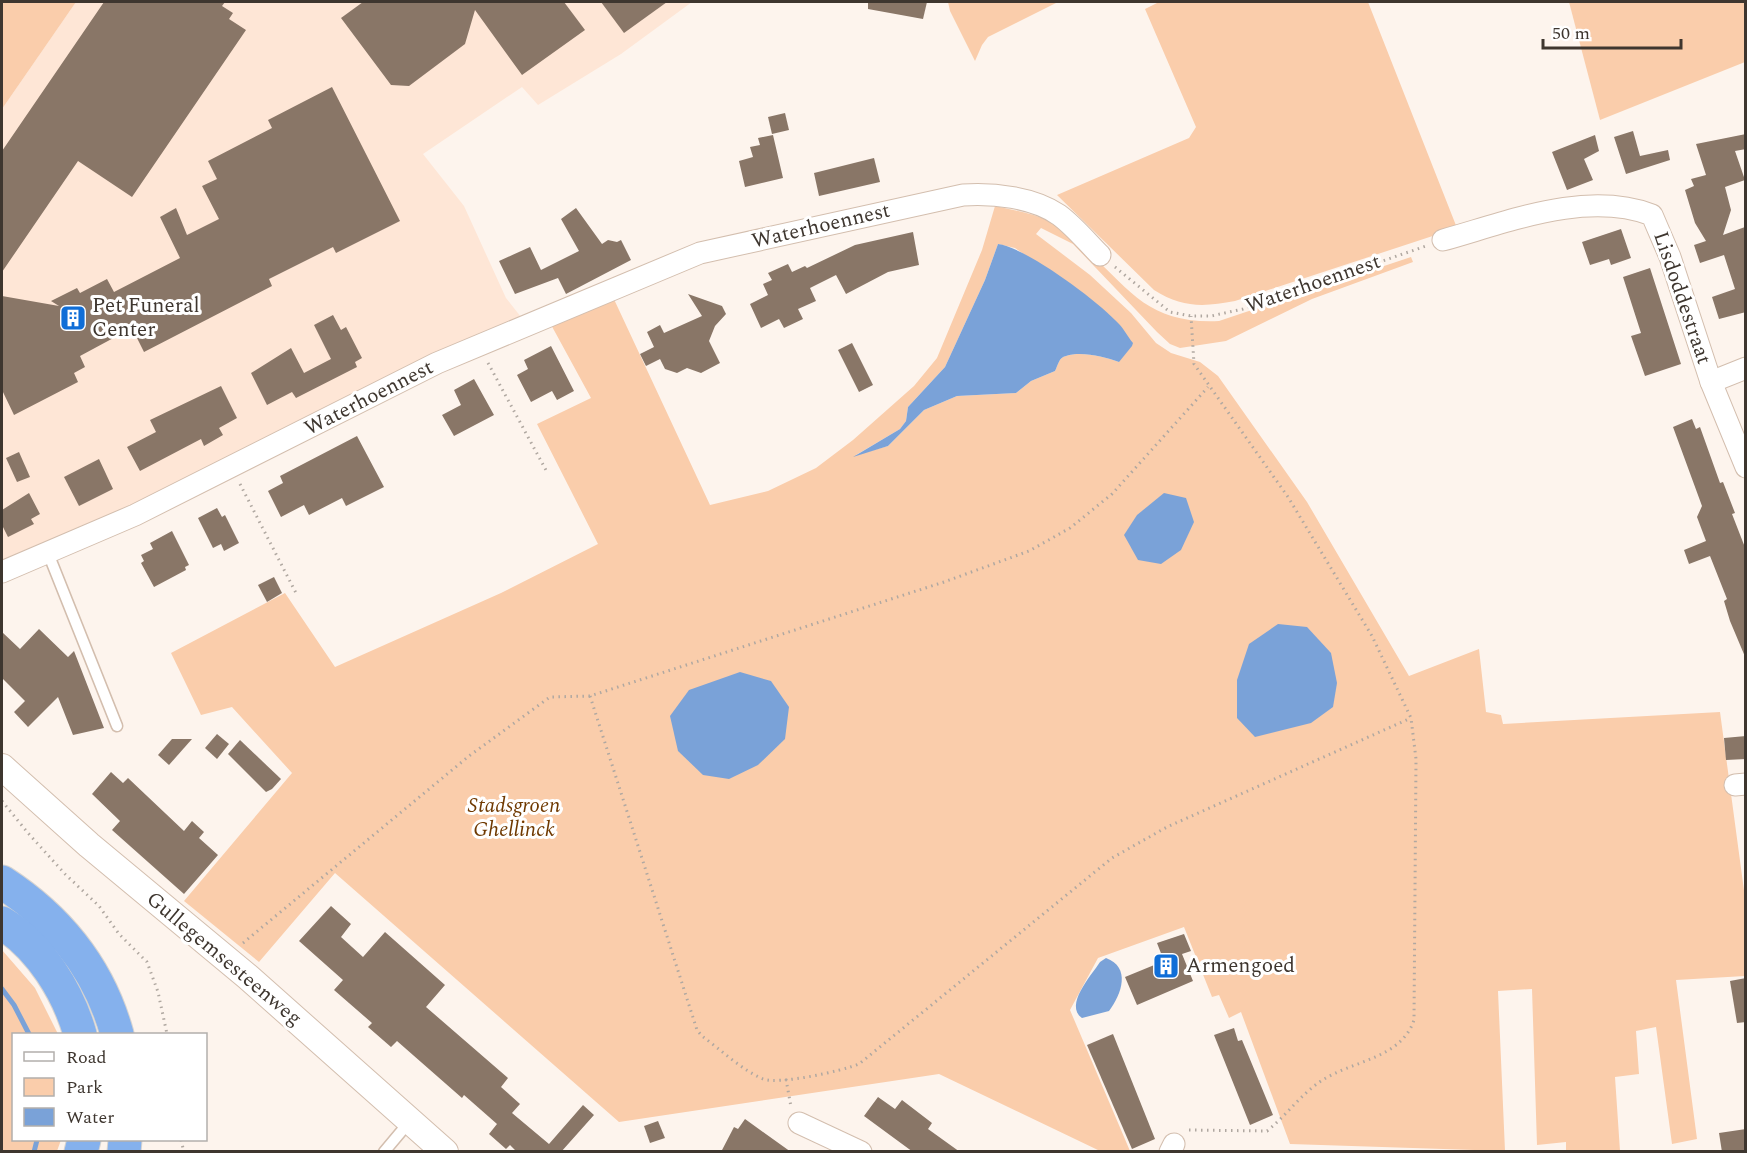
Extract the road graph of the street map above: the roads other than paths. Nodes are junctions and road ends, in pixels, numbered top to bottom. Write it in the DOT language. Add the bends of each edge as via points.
graph roads {
  1 [pos="1443,240"];
  2 [pos="1100,255"];
  3 [pos="1746,368"];
  4 [pos="1711,382"];
  5 [pos="1746,467"];
  6 [pos="48,553"];
  7 [pos="2,572"];
  8 [pos="117,726"];
  9 [pos="2,767"];
  10 [pos="2,882"];
  11 [pos="2,923"];
  12 [pos="79,1033"];
  13 [pos="116,1033"];
  14 [pos="410,1121"];
  15 [pos="799,1123"];
  16 [pos="384,1152"];
  17 [pos="445,1152"];
  18 [pos="861,1152"];
  1 -- 4 [label="street, Lisdoddestraat" via="1542,212 1633,207 1652,214"];
  2 -- 6 [label="street, Waterhoennest" via="1058,214 988,193 963,195 700,253 430,367 135,515"];
  3 -- 4 [label="street"];
  4 -- 5 [label="street, Lisdoddestraat"];
  6 -- 7 [label="street, Waterhoennest"];
  6 -- 8 [label="lane"];
  9 -- 14 [label="street, Gullegemsesteenweg"];
  10 -- 13 [label="highway" via="34,904 68,937 108,1004"];
  11 -- 12 [label="highway" via="33,950 57,982"];
  14 -- 16 [label="lane"];
  14 -- 17 [label="street, Gullegemsesteenweg"];
  15 -- 18 [label="street"];
}
